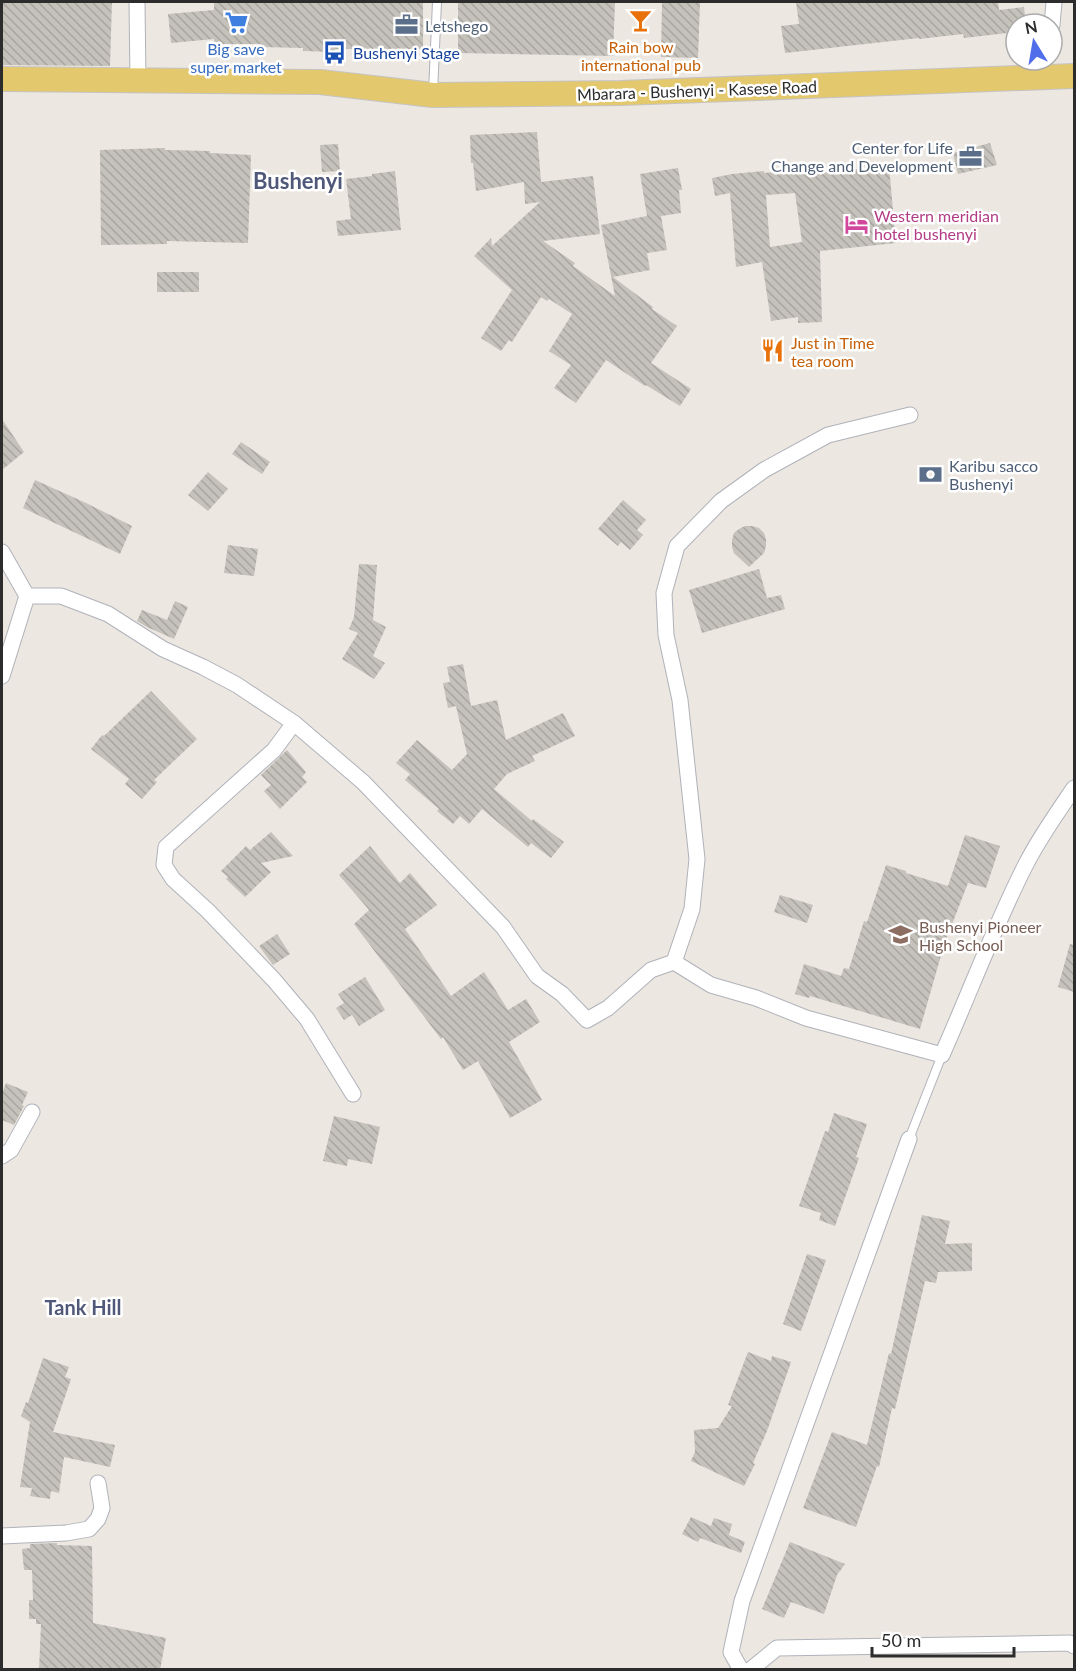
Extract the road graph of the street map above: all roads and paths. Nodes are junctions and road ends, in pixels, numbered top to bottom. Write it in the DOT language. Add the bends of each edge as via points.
graph roads {
  1 [pos="137,2"];
  2 [pos="437,2"];
  3 [pos="1004,71"];
  4 [pos="1059,72"];
  5 [pos="1074,76"];
  6 [pos="2,79"];
  7 [pos="138,81"];
  8 [pos="433,95"];
  9 [pos="910,416"];
  10 [pos="2,552"];
  11 [pos="27,596"];
  12 [pos="2,676"];
  13 [pos="294,723"];
  14 [pos="1074,788"];
  15 [pos="675,962"];
  16 [pos="942,1054"];
  17 [pos="353,1094"];
  18 [pos="32,1112"];
  19 [pos="909,1139"];
  20 [pos="2,1156"];
  21 [pos="98,1483"];
  22 [pos="2,1536"];
  23 [pos="1074,1646"];
  24 [pos="741,1670"];
  25 [pos="750,1670"];
  1 -- 7 [label="street"];
  2 -- 8 [label="lane"];
  3 -- 8 [label="main road, Mbarara - Bushenyi - Kasese Road" via="633,92"];
  4 -- 5 [label="main road, Mbarara - Bushenyi - Kasese Road"];
  6 -- 7 [label="main road, Mbarara - Bushenyi - Kasese Road"];
  7 -- 8 [label="main road, Mbarara - Bushenyi - Kasese Road" via="320,82"];
  9 -- 15 [label="street" via="828,435 764,470 721,501 677,546 664,593 666,635 680,700 697,859 692,909"];
  10 -- 11 [label="street"];
  11 -- 12 [label="street"];
  11 -- 13 [label="street" via="61,596 108,614 163,649 237,686"];
  13 -- 15 [label="street" via="363,782 503,927 537,976 562,994 587,1020 608,1008 651,970"];
  13 -- 17 [label="street" via="274,750 166,847 164,865 307,1019"];
  14 -- 16 [label="street" via="1026,865"];
  15 -- 16 [label="street" via="711,985 806,1018"];
  16 -- 19 [label="lane"];
  18 -- 20 [label="street" via="11,1150"];
  19 -- 24 [label="street" via="742,1601 731,1652"];
  21 -- 22 [label="street" via="102,1508 89,1529"];
  23 -- 25 [label="street" via="1070,1642 777,1648"];
}
